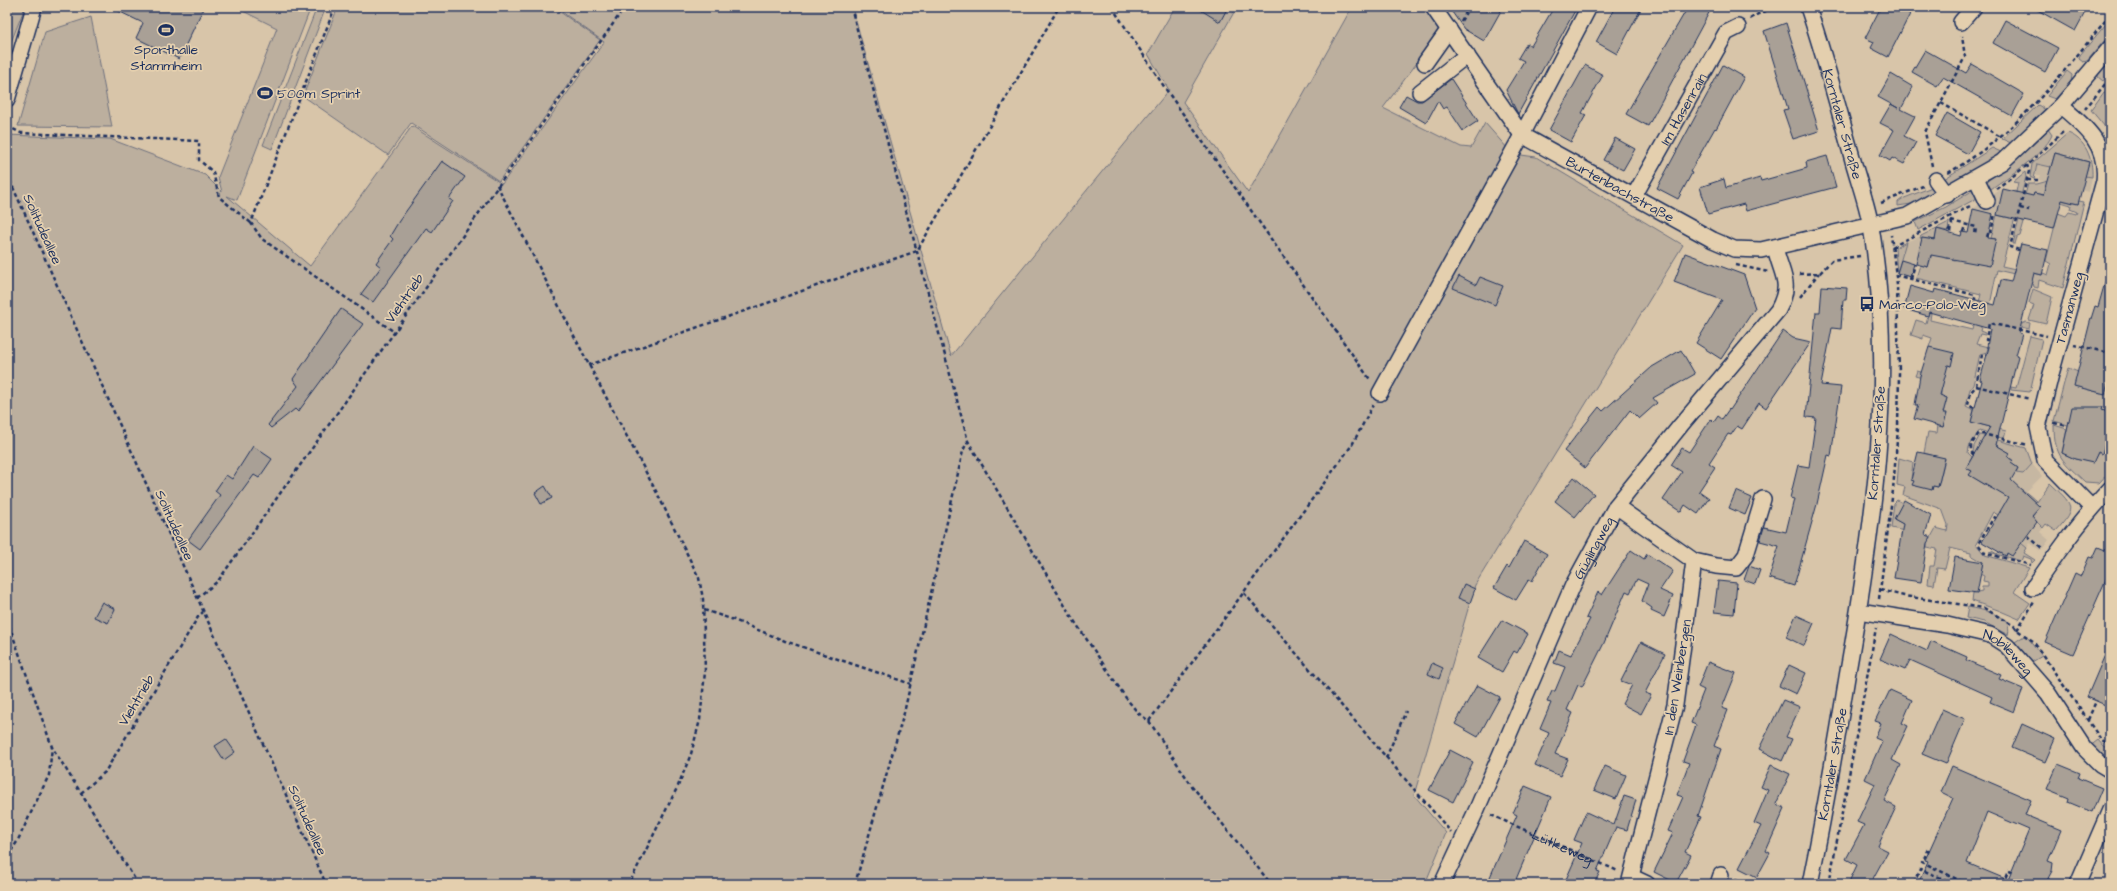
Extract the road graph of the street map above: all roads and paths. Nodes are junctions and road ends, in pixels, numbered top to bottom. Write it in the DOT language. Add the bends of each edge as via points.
graph roads {
  1 [pos="34,7"];
  2 [pos="335,7"];
  3 [pos="625,7"];
  4 [pos="852,7"];
  5 [pos="1060,7"];
  6 [pos="1112,7"];
  7 [pos="1433,7"];
  8 [pos="1589,7"];
  9 [pos="1777,7"];
  10 [pos="1808,7"];
  11 [pos="1974,7"];
  12 [pos="2110,15"];
  13 [pos="1961,22"];
  14 [pos="1738,28"];
  15 [pos="1449,30"];
  16 [pos="2110,48"];
  17 [pos="1467,55"];
  18 [pos="1425,63"];
  19 [pos="12,73"];
  20 [pos="1420,92"];
  21 [pos="7,100"];
  22 [pos="1940,103"];
  23 [pos="2061,106"];
  24 [pos="7,126"];
  25 [pos="1522,135"];
  26 [pos="2001,137"];
  27 [pos="2027,165"];
  28 [pos="7,174"];
  29 [pos="1976,178"];
  30 [pos="1936,180"];
  31 [pos="2027,180"];
  32 [pos="2038,180"];
  33 [pos="497,185"];
  34 [pos="1947,195"];
  35 [pos="1634,196"];
  36 [pos="1987,201"];
  37 [pos="1865,206"];
  38 [pos="2020,208"];
  39 [pos="2029,210"];
  40 [pos="1995,214"];
  41 [pos="1952,216"];
  42 [pos="1951,221"];
  43 [pos="251,223"];
  44 [pos="1870,225"];
  45 [pos="1966,225"];
  46 [pos="1950,232"];
  47 [pos="1964,232"];
  48 [pos="1975,235"];
  49 [pos="1987,237"];
  50 [pos="1775,247"];
  51 [pos="917,250"];
  52 [pos="2019,250"];
  53 [pos="1915,264"];
  54 [pos="1820,273"];
  55 [pos="1895,275"];
  56 [pos="1911,279"];
  57 [pos="1975,300"];
  58 [pos="1797,301"];
  59 [pos="393,331"];
  60 [pos="2041,335"];
  61 [pos="1988,340"];
  62 [pos="2072,345"];
  63 [pos="2110,353"];
  64 [pos="1986,354"];
  65 [pos="589,365"];
  66 [pos="1976,386"];
  67 [pos="1380,393"];
  68 [pos="2021,397"];
  69 [pos="1974,408"];
  70 [pos="2052,422"];
  71 [pos="2068,426"];
  72 [pos="968,441"];
  73 [pos="2028,446"];
  74 [pos="1974,455"];
  75 [pos="2110,489"];
  76 [pos="1763,499"];
  77 [pos="1616,506"];
  78 [pos="2092,508"];
  79 [pos="1996,518"];
  80 [pos="2028,536"];
  81 [pos="2049,550"];
  82 [pos="1694,560"];
  83 [pos="2033,566"];
  84 [pos="2033,588"];
  85 [pos="1244,593"];
  86 [pos="197,598"];
  87 [pos="704,610"];
  88 [pos="1859,611"];
  89 [pos="203,612"];
  90 [pos="7,619"];
  91 [pos="2007,646"];
  92 [pos="911,684"];
  93 [pos="2096,701"];
  94 [pos="1406,711"];
  95 [pos="2088,720"];
  96 [pos="1149,721"];
  97 [pos="52,747"];
  98 [pos="1386,758"];
  99 [pos="2110,770"];
  100 [pos="81,793"];
  101 [pos="1477,809"];
  102 [pos="2110,810"];
  103 [pos="1461,843"];
  104 [pos="1929,849"];
  105 [pos="7,857"];
  106 [pos="2011,872"];
  107 [pos="1631,880"];
  108 [pos="138,884"];
  109 [pos="326,884"];
  110 [pos="628,884"];
  111 [pos="855,884"];
  112 [pos="1272,884"];
  113 [pos="1442,884"];
  114 [pos="1647,884"];
  115 [pos="1810,884"];
  116 [pos="1914,884"];
  117 [pos="1955,884"];
  118 [pos="1966,884"];
  119 [pos="2003,884"];
  120 [pos="2078,884"];
  1 -- 19 [label="street"];
  2 -- 43 [label="path"];
  3 -- 33 [label="path, Viehtrieb"];
  4 -- 51 [label="path"];
  5 -- 51 [label="path"];
  6 -- 67 [label="path" via="1171,98"];
  7 -- 15 [label="street, Burtenbachstraße"];
  8 -- 25 [label="street"];
  9 -- 14 [label="path" via="1758,14"];
  10 -- 37 [label="street, Korntaler Straße" via="1826,62"];
  11 -- 13 [label="street"];
  12 -- 26 [label="path" via="2054,84"];
  13 -- 22 [label="path" via="1965,57"];
  14 -- 35 [label="street, Im Hasenrain" via="1726,32"];
  15 -- 17 [label="street, Burtenbachstraße"];
  15 -- 18 [label="street"];
  16 -- 23 [label="street"];
  17 -- 20 [label="street"];
  17 -- 25 [label="street, Burtenbachstraße"];
  19 -- 21 [label="street"];
  22 -- 26 [label="path"];
  22 -- 30 [label="path" via="1925,132"];
  23 -- 29 [label="street" via="2002,162"];
  23 -- 78 [label="street, Tasmanweg" via="2087,131 2103,154 2105,169 2097,184 2038,427 2041,465"];
  24 -- 43 [label="path" via="21,133 199,141 199,160 212,172 219,197"];
  25 -- 35 [label="street, Burtenbachstraße"];
  25 -- 67 [label="street"];
  26 -- 30 [label="path" via="1976,157"];
  27 -- 31 [label="path"];
  28 -- 86 [label="path, Solitudeallee"];
  29 -- 34 [label="street"];
  29 -- 36 [label="street"];
  30 -- 34 [label="street"];
  30 -- 37 [label="path" via="1887,201"];
  31 -- 32 [label="path"];
  31 -- 38 [label="path"];
  33 -- 59 [label="path, Viehtrieb"];
  33 -- 65 [label="path"];
  34 -- 44 [label="street" via="1908,216"];
  35 -- 50 [label="street, Burtenbachstraße" via="1734,249 1760,250"];
  37 -- 44 [label="street, Korntaler Straße"];
  38 -- 39 [label="path"];
  38 -- 52 [label="path" via="2010,247"];
  40 -- 49 [label="path" via="1991,232"];
  41 -- 42 [label="path"];
  42 -- 45 [label="path"];
  42 -- 46 [label="path"];
  43 -- 59 [label="path" via="262,239"];
  44 -- 50 [label="street, Burtenbachstraße"];
  44 -- 88 [label="street, Korntaler Straße" via="1880,324 1880,394 1877,466"];
  45 -- 47 [label="path"];
  45 -- 48 [label="path" via="1976,228"];
  50 -- 77 [label="street, Güglingweg" via="1787,284 1785,297 1778,310"];
  51 -- 65 [label="path"];
  51 -- 72 [label="path"];
  53 -- 56 [label="path"];
  54 -- 58 [label="path"];
  55 -- 56 [label="path"];
  56 -- 57 [label="path" via="1975,295"];
  59 -- 86 [label="path, Viehtrieb" via="218,581"];
  60 -- 61 [label="path" via="1989,322"];
  62 -- 63 [label="path"];
  64 -- 66 [label="path" via="1982,355 1981,371"];
  65 -- 87 [label="path" via="699,578"];
  66 -- 68 [label="path"];
  66 -- 69 [label="path" via="1971,392 1968,405"];
  67 -- 85 [label="path" via="1352,445"];
  70 -- 71 [label="path"];
  72 -- 92 [label="path" via="963,451"];
  72 -- 96 [label="path" via="1071,616 1126,698 1138,713"];
  73 -- 74 [label="path" via="1979,433 1972,445 1971,452"];
  75 -- 78 [label="street"];
  76 -- 82 [label="street" via="1746,555 1736,568"];
  77 -- 82 [label="street"];
  77 -- 101 [label="street, Güglingweg" via="1574,586"];
  78 -- 81 [label="street"];
  79 -- 83 [label="path" via="1994,517 1978,544 1985,553"];
  80 -- 81 [label="path"];
  81 -- 84 [label="street"];
  82 -- 107 [label="street, In den Weinbergen" via="1675,705"];
  84 -- 91 [label="path" via="2034,601"];
  85 -- 96 [label="path"];
  85 -- 98 [label="path"];
  86 -- 89 [label="path, Solitudeallee"];
  87 -- 92 [label="path" via="785,642"];
  87 -- 110 [label="path" via="705,672 700,720 691,754 678,786"];
  88 -- 91 [label="street, Nobileweg" via="1948,625 1990,635"];
  88 -- 115 [label="street, Korntaler Straße"];
  89 -- 100 [label="path, Viehtrieb" via="105,772"];
  89 -- 109 [label="path, Solitudeallee"];
  90 -- 97 [label="path"];
  91 -- 99 [label="street, Nobileweg" via="2048,693 2084,748"];
  92 -- 111 [label="path"];
  93 -- 95 [label="path"];
  94 -- 98 [label="path"];
  96 -- 112 [label="path" via="1192,786"];
  97 -- 100 [label="path"];
  97 -- 105 [label="path" via="49,775 17,842"];
  98 -- 103 [label="path"];
  100 -- 108 [label="path"];
  101 -- 103 [label="street, Güglingweg"];
  101 -- 107 [label="path, Lütkeweg"];
  102 -- 120 [label="street"];
  103 -- 113 [label="street, Güglingweg"];
  104 -- 118 [label="path" via="1922,862"];
  106 -- 119 [label="path" via="2008,871"];
  107 -- 114 [label="street"];
  116 -- 117 [label="path" via="1920,869"];
}
